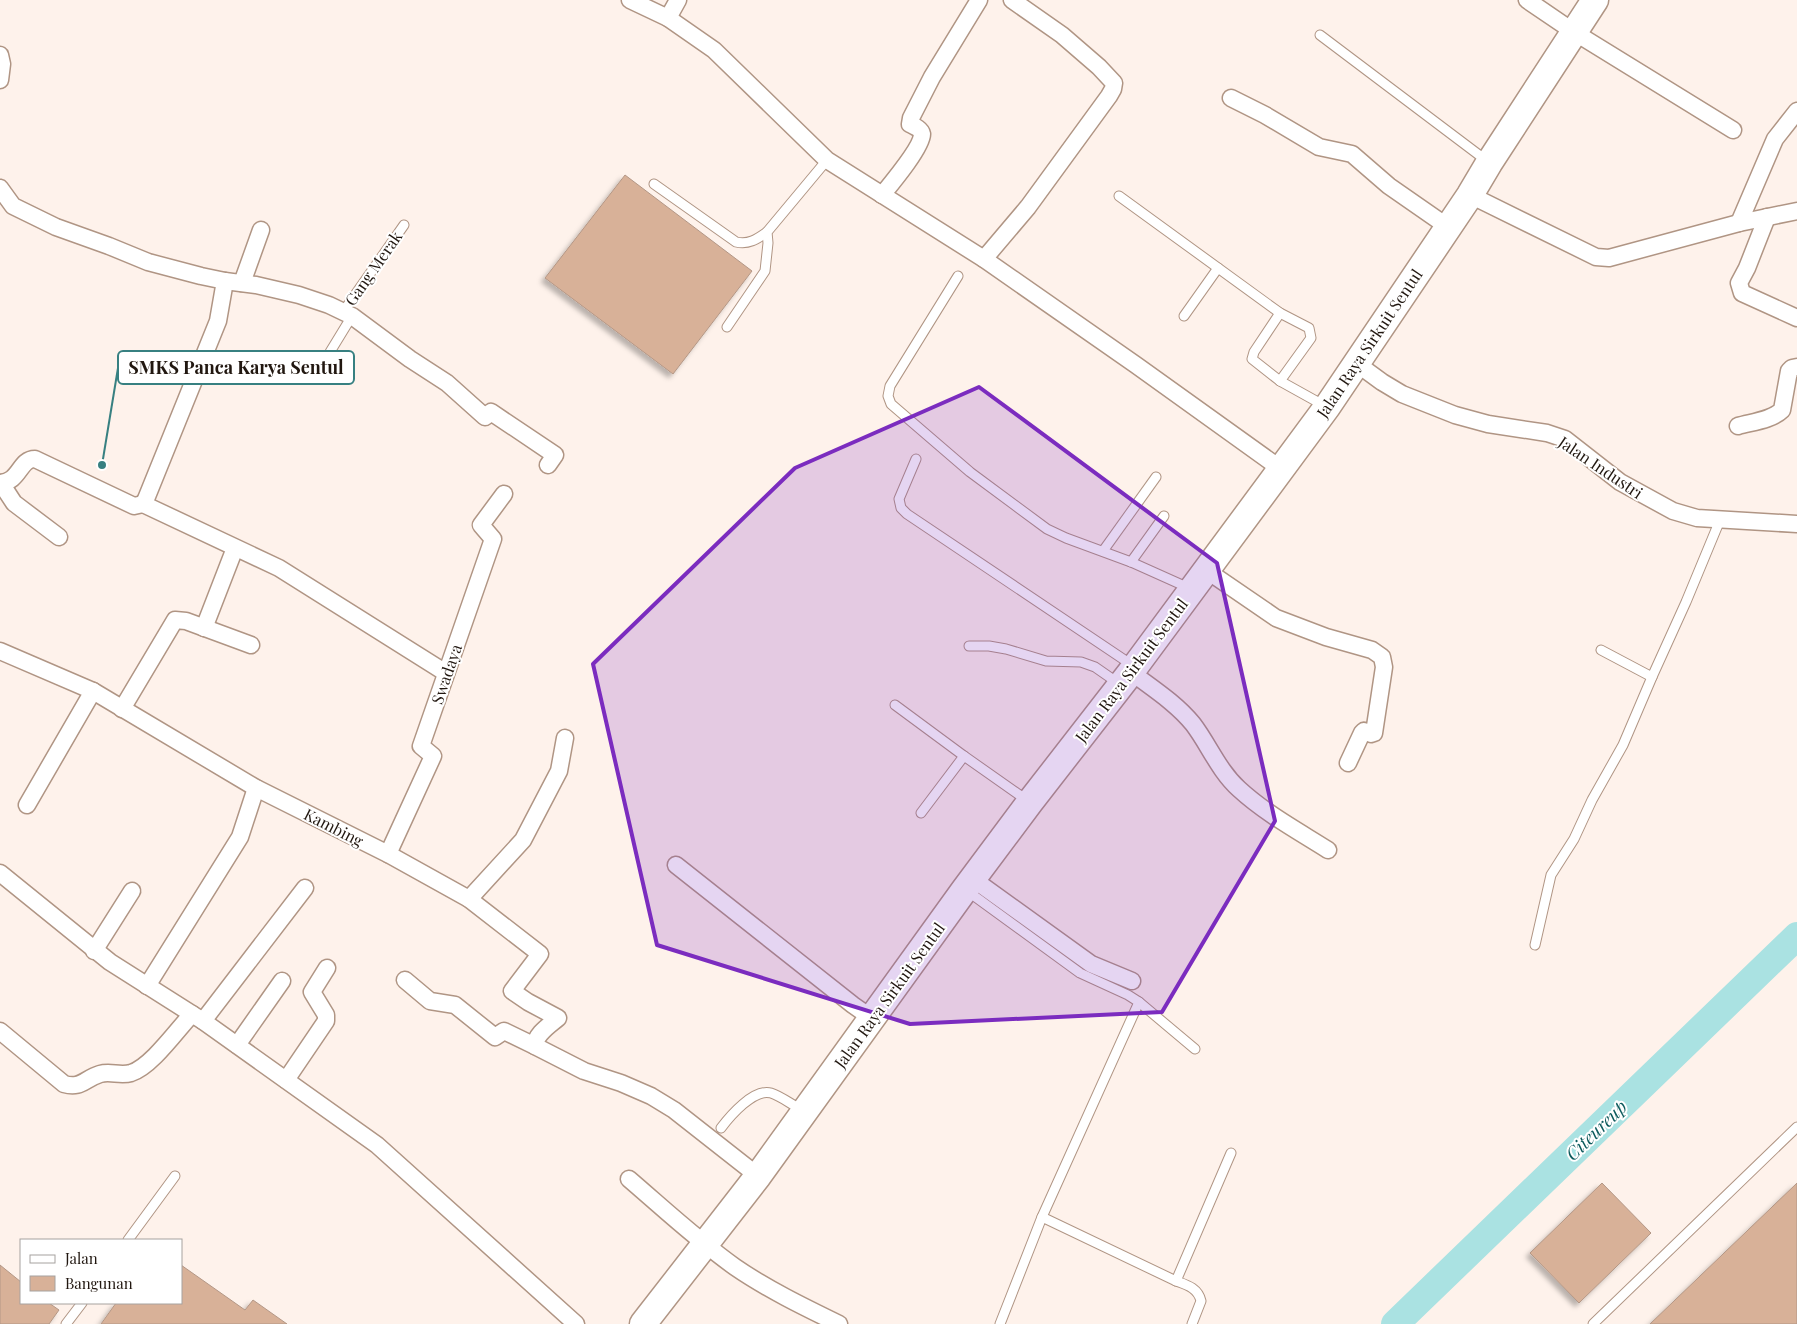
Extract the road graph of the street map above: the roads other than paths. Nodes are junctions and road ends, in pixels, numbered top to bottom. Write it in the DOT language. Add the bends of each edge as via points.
graph roads {
  1 [pos="630,0"];
  2 [pos="678,0"];
  3 [pos="979,0"];
  4 [pos="1012,0"];
  5 [pos="1527,0"];
  6 [pos="1595,0"];
  7 [pos="668,18"];
  8 [pos="1574,32"];
  9 [pos="1320,35"];
  10 [pos="0,56"];
  11 [pos="0,80"];
  12 [pos="1231,98"];
  13 [pos="1797,112"];
  14 [pos="1733,130"];
  15 [pos="827,160"];
  16 [pos="1489,163"];
  17 [pos="654,184"];
  18 [pos="0,188"];
  19 [pos="882,195"];
  20 [pos="1470,195"];
  21 [pos="1119,196"];
  22 [pos="1797,211"];
  23 [pos="1767,217"];
  24 [pos="1739,223"];
  25 [pos="404,225"];
  26 [pos="1448,227"];
  27 [pos="261,230"];
  28 [pos="767,232"];
  29 [pos="984,259"];
  30 [pos="1218,268"];
  31 [pos="958,276"];
  32 [pos="225,281"];
  33 [pos="242,283"];
  34 [pos="1280,312"];
  35 [pos="347,314"];
  36 [pos="1184,316"];
  37 [pos="1797,318"];
  38 [pos="727,327"];
  39 [pos="330,352"];
  40 [pos="1356,363"];
  41 [pos="1797,367"];
  42 [pos="1280,381"];
  43 [pos="1327,407"];
  44 [pos="1738,426"];
  45 [pos="916,459"];
  46 [pos="548,466"];
  47 [pos="1281,470"];
  48 [pos="1156,477"];
  49 [pos="1,483"];
  50 [pos="504,494"];
  51 [pos="143,504"];
  52 [pos="1164,516"];
  53 [pos="1720,520"];
  54 [pos="1797,524"];
  55 [pos="58,537"];
  56 [pos="235,548"];
  57 [pos="1103,551"];
  58 [pos="1132,562"];
  59 [pos="1199,580"];
  60 [pos="204,628"];
  61 [pos="251,644"];
  62 [pos="969,646"];
  63 [pos="1601,650"];
  64 [pos="0,651"];
  65 [pos="446,673"];
  66 [pos="1129,675"];
  67 [pos="1652,677"];
  68 [pos="93,691"];
  69 [pos="895,705"];
  70 [pos="122,709"];
  71 [pos="565,738"];
  72 [pos="964,756"];
  73 [pos="1348,763"];
  74 [pos="256,788"];
  75 [pos="1030,802"];
  76 [pos="27,805"];
  77 [pos="921,813"];
  78 [pos="1328,850"];
  79 [pos="388,854"];
  80 [pos="676,865"];
  81 [pos="0,873"];
  82 [pos="969,884"];
  83 [pos="305,888"];
  84 [pos="132,891"];
  85 [pos="469,899"];
  86 [pos="1535,945"];
  87 [pos="94,951"];
  88 [pos="327,968"];
  89 [pos="405,980"];
  90 [pos="1132,980"];
  91 [pos="282,981"];
  92 [pos="147,986"];
  93 [pos="1139,1002"];
  94 [pos="197,1017"];
  95 [pos="873,1019"];
  96 [pos="0,1031"];
  97 [pos="237,1044"];
  98 [pos="535,1046"];
  99 [pos="1196,1048"];
  100 [pos="286,1080"];
  101 [pos="805,1112"];
  102 [pos="1797,1127"];
  103 [pos="721,1128"];
  104 [pos="1231,1153"];
  105 [pos="175,1176"];
  106 [pos="758,1176"];
  107 [pos="629,1179"];
  108 [pos="1042,1217"];
  109 [pos="129,1239"];
  110 [pos="706,1245"];
  111 [pos="1176,1281"];
  112 [pos="81,1304"];
  113 [pos="66,1324"];
  114 [pos="576,1324"];
  115 [pos="643,1324"];
  116 [pos="839,1324"];
  117 [pos="1000,1324"];
  118 [pos="1192,1324"];
  119 [pos="1593,1324"];
  1 -- 7 [label="street"];
  2 -- 7 [label="street"];
  3 -- 19 [label="street" via="910,118 910,124 922,134 920,140"];
  4 -- 29 [label="street" via="1062,35 1114,83 1109,96 1034,199"];
  5 -- 8 [label="street"];
  6 -- 8 [label="main road, Jalan Raya Sirkuit Sentul"];
  7 -- 15 [label="street" via="723,58"];
  8 -- 14 [label="street"];
  8 -- 16 [label="main road, Jalan Raya Sirkuit Sentul"];
  9 -- 16 [label="lane"];
  10 -- 11 [label="street"];
  12 -- 26 [label="street" via="1319,147 1352,154"];
  13 -- 24 [label="street" via="1775,139"];
  15 -- 19 [label="street"];
  15 -- 28 [label="lane"];
  16 -- 20 [label="main road, Jalan Raya Sirkuit Sentul"];
  17 -- 28 [label="lane" via="736,242 752,242"];
  18 -- 32 [label="street" via="13,206 56,227 148,262"];
  19 -- 29 [label="street"];
  20 -- 24 [label="street" via="1602,258"];
  20 -- 26 [label="main road, Jalan Raya Sirkuit Sentul"];
  21 -- 30 [label="lane"];
  22 -- 23 [label="street"];
  23 -- 24 [label="street"];
  23 -- 37 [label="street" via="1739,283 1740,289 1742,293"];
  25 -- 35 [label="lane, Gang Merak"];
  26 -- 40 [label="main road, Jalan Raya Sirkuit Sentul"];
  27 -- 33 [label="street"];
  28 -- 38 [label="lane" via="765,272"];
  29 -- 47 [label="street"];
  30 -- 34 [label="lane"];
  30 -- 36 [label="lane"];
  31 -- 57 [label="lane" via="892,382 889,391 891,404 970,472 1047,529"];
  32 -- 33 [label="street"];
  32 -- 51 [label="street" via="218,321"];
  33 -- 35 [label="street" via="299,295"];
  34 -- 42 [label="lane" via="1252,357"];
  34 -- 42 [label="lane" via="1309,328 1311,335"];
  35 -- 39 [label="lane, Gang Merak"];
  35 -- 46 [label="street" via="447,383 484,417 491,412 554,455"];
  40 -- 43 [label="main road, Jalan Raya Sirkuit Sentul"];
  40 -- 53 [label="street, Jalan Industri" via="1402,394 1456,415 1480,423 1547,433 1565,439 1620,482 1666,508 1697,518"];
  41 -- 44 [label="street" via="1789,372 1782,410"];
  42 -- 43 [label="lane"];
  43 -- 47 [label="main road, Jalan Raya Sirkuit Sentul"];
  45 -- 66 [label="lane" via="899,499 906,514"];
  47 -- 59 [label="main road, Jalan Raya Sirkuit Sentul"];
  48 -- 57 [label="lane"];
  49 -- 51 [label="street" via="17,476 26,462 35,459 134,506"];
  49 -- 55 [label="street" via="14,504"];
  50 -- 65 [label="street, Swadaya" via="481,525 493,539"];
  51 -- 56 [label="street"];
  52 -- 58 [label="lane"];
  53 -- 54 [label="street, Jalan Industri"];
  53 -- 67 [label="lane"];
  56 -- 60 [label="street"];
  56 -- 65 [label="street" via="279,568"];
  57 -- 58 [label="lane"];
  58 -- 59 [label="lane"];
  59 -- 66 [label="main road, Jalan Raya Sirkuit Sentul"];
  59 -- 73 [label="street" via="1286,623 1372,650 1382,657 1384,667 1374,733 1362,733"];
  60 -- 61 [label="street"];
  60 -- 70 [label="street" via="178,619 172,623"];
  62 -- 66 [label="lane" via="1006,648 1046,661 1081,662"];
  63 -- 67 [label="lane"];
  64 -- 68 [label="street, Kambing"];
  65 -- 79 [label="street, Swadaya" via="420,746 433,756"];
  66 -- 75 [label="main road, Jalan Raya Sirkuit Sentul"];
  66 -- 78 [label="street" via="1168,700 1192,723 1238,789"];
  67 -- 86 [label="lane" via="1624,745 1592,800 1574,840 1551,875"];
  68 -- 70 [label="street, Kambing"];
  68 -- 76 [label="street"];
  69 -- 72 [label="lane"];
  70 -- 74 [label="street, Kambing"];
  71 -- 85 [label="street" via="559,772 523,840"];
  72 -- 75 [label="lane"];
  72 -- 77 [label="lane"];
  74 -- 79 [label="street, Kambing"];
  74 -- 92 [label="street" via="240,837"];
  75 -- 82 [label="main road, Jalan Raya Sirkuit Sentul"];
  79 -- 85 [label="street, Kambing"];
  80 -- 95 [label="street"];
  81 -- 87 [label="street"];
  82 -- 90 [label="street" via="1091,964"];
  82 -- 93 [label="lane" via="1080,973"];
  82 -- 95 [label="main road, Jalan Raya Sirkuit Sentul"];
  83 -- 94 [label="street"];
  84 -- 87 [label="street"];
  85 -- 98 [label="street, Kambing" via="540,954 512,991 558,1018 540,1033"];
  87 -- 92 [label="street"];
  88 -- 100 [label="street" via="312,992 326,1014 326,1021"];
  89 -- 98 [label="street" via="430,1001 455,1005 495,1037 504,1031"];
  91 -- 97 [label="street"];
  92 -- 94 [label="street"];
  93 -- 99 [label="lane"];
  93 -- 108 [label="lane"];
  94 -- 96 [label="street" via="139,1070 100,1074 71,1086 64,1084"];
  94 -- 97 [label="street"];
  95 -- 101 [label="main road, Jalan Raya Sirkuit Sentul"];
  97 -- 100 [label="street"];
  98 -- 106 [label="street" via="584,1071 651,1096 674,1110"];
  100 -- 114 [label="street" via="377,1145"];
  101 -- 103 [label="lane" via="771,1093 763,1092 753,1096"];
  101 -- 106 [label="main road, Jalan Raya Sirkuit Sentul"];
  102 -- 119 [label="lane"];
  104 -- 111 [label="lane"];
  105 -- 109 [label="lane"];
  106 -- 110 [label="main road, Jalan Raya Sirkuit Sentul"];
  107 -- 110 [label="street"];
  108 -- 111 [label="lane"];
  108 -- 117 [label="lane"];
  110 -- 115 [label="main road, Jalan Raya Sirkuit Sentul"];
  110 -- 116 [label="street" via="764,1286"];
  111 -- 118 [label="lane" via="1191,1286 1200,1297"];
  112 -- 113 [label="lane"];
}
